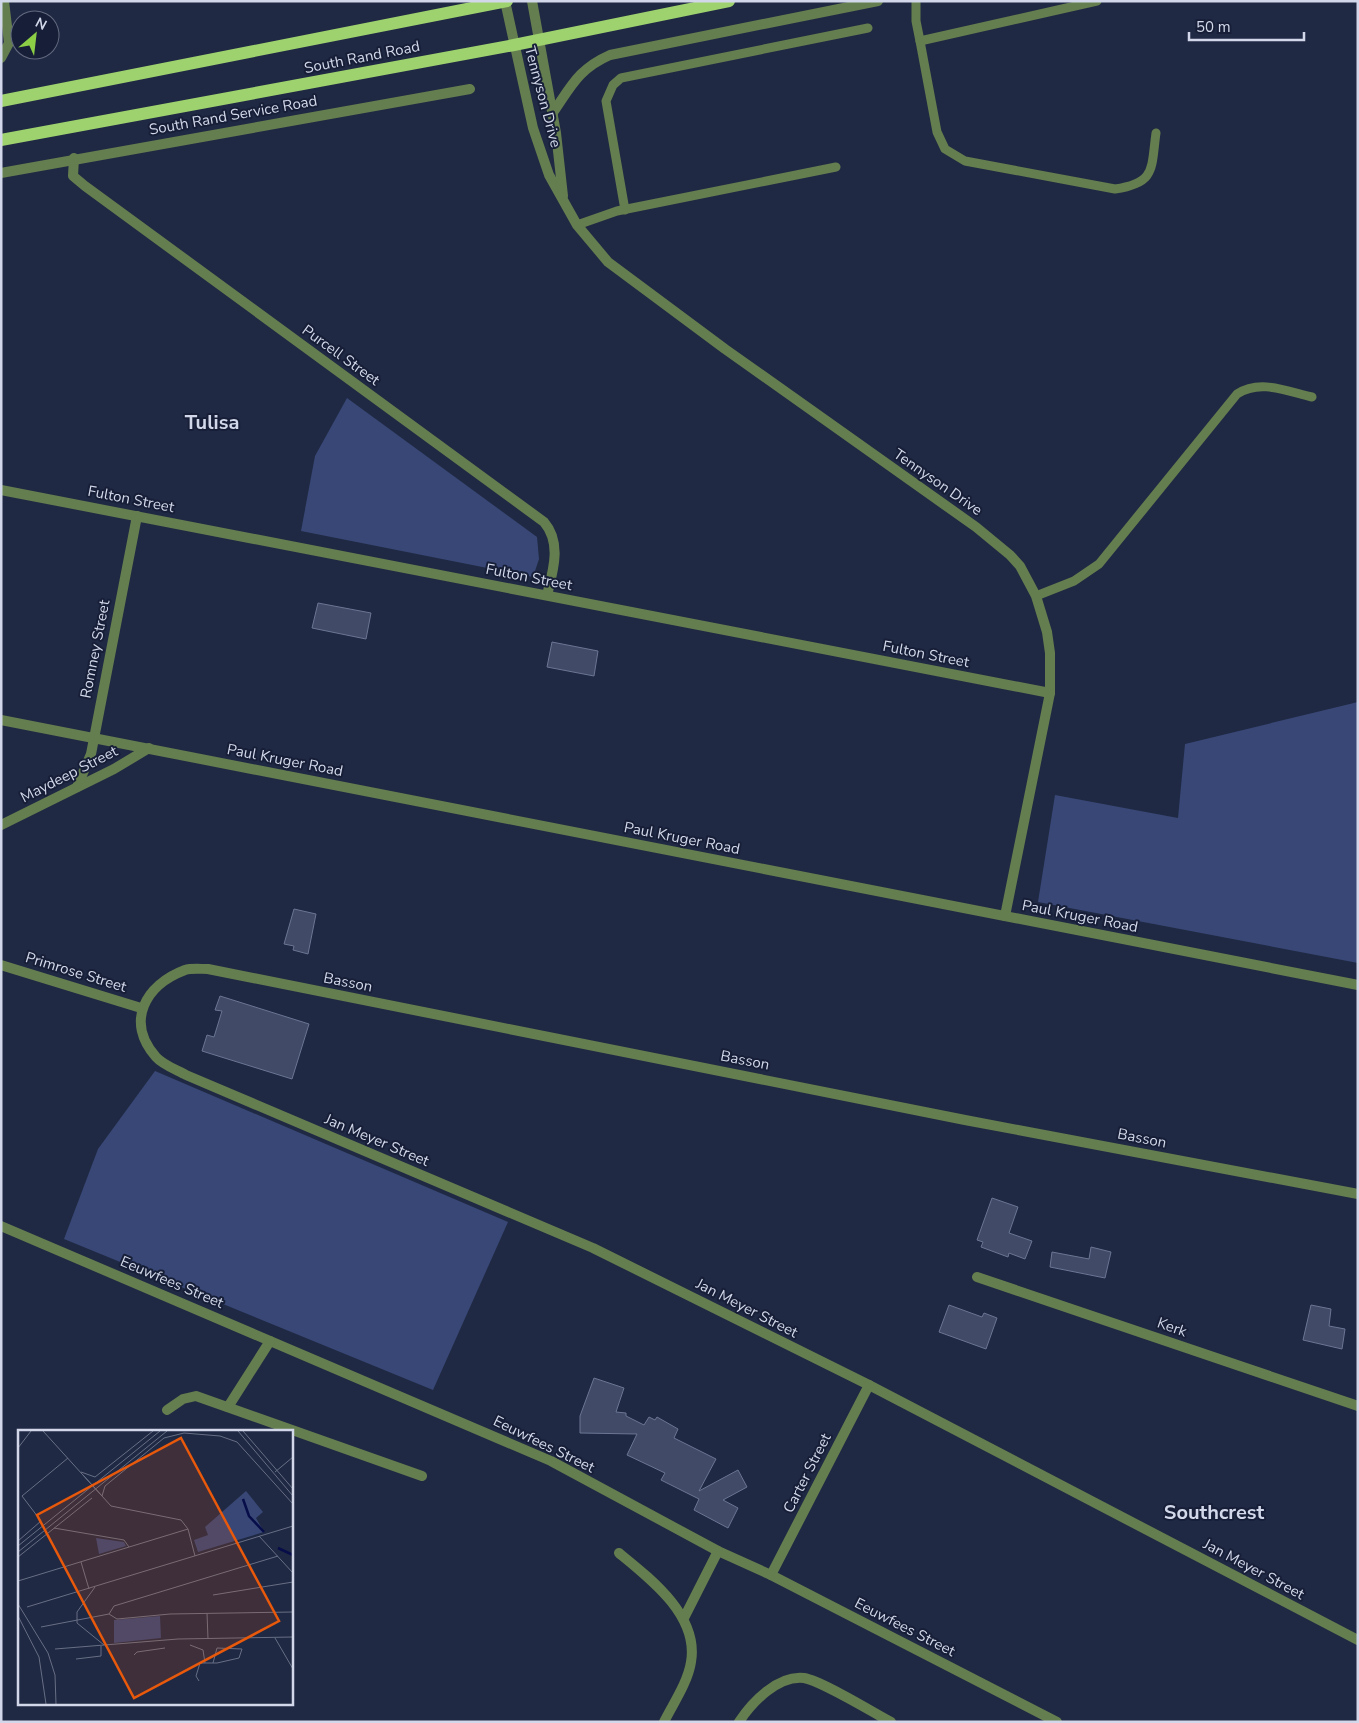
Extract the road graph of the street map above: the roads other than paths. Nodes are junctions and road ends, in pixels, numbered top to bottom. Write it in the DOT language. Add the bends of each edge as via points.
graph roads {
  1 [pos="4,1"];
  2 [pos="506,1"];
  3 [pos="532,1"];
  4 [pos="729,1"];
  5 [pos="878,1"];
  6 [pos="916,1"];
  7 [pos="1097,1"];
  8 [pos="868,28"];
  9 [pos="541,40"];
  10 [pos="920,41"];
  11 [pos="514,45"];
  12 [pos="1,58"];
  13 [pos="470,89"];
  14 [pos="1,101"];
  15 [pos="552,114"];
  16 [pos="1156,133"];
  17 [pos="1,140"];
  18 [pos="74,158"];
  19 [pos="836,167"];
  20 [pos="1,173"];
  21 [pos="563,197"];
  22 [pos="625,210"];
  23 [pos="577,225"];
  24 [pos="1312,397"];
  25 [pos="1,490"];
  26 [pos="137,516"];
  27 [pos="547,595"];
  28 [pos="1036,596"];
  29 [pos="1050,693"];
  30 [pos="1,720"];
  31 [pos="93,738"];
  32 [pos="149,748"];
  33 [pos="77,787"];
  34 [pos="1,825"];
  35 [pos="1005,916"];
  36 [pos="1,965"];
  37 [pos="1358,985"];
  38 [pos="142,1008"];
  39 [pos="1358,1194"];
  40 [pos="1,1226"];
  41 [pos="977,1277"];
  42 [pos="270,1340"];
  43 [pos="869,1385"];
  44 [pos="1358,1406"];
  45 [pos="228,1407"];
  46 [pos="167,1410"];
  47 [pos="422,1476"];
  48 [pos="718,1551"];
  49 [pos="619,1553"];
  50 [pos="771,1575"];
  51 [pos="684,1618"];
  52 [pos="1358,1640"];
  53 [pos="664,1722"];
  54 [pos="739,1722"];
  55 [pos="891,1722"];
  56 [pos="1058,1722"];
  1 -- 12 [label="street" via="8,43"];
  2 -- 11 [label="street, Tennyson Drive"];
  2 -- 14 [label="main road, South Rand Road"];
  3 -- 9 [label="street, Tennyson Drive"];
  4 -- 9 [label="main road, South Rand Road"];
  5 -- 15 [label="street" via="610,55 592,63 580,74"];
  6 -- 10 [label="lane"];
  7 -- 10 [label="lane"];
  8 -- 22 [label="lane" via="622,78 613,85 606,101"];
  9 -- 11 [label="main road, South Rand Road"];
  9 -- 15 [label="street, Tennyson Drive"];
  10 -- 16 [label="lane" via="937,132 945,149 965,161 1114,189 1146,179 1151,168"];
  11 -- 17 [label="main road, South Rand Road"];
  11 -- 21 [label="street, Tennyson Drive" via="532,128 549,175"];
  13 -- 18 [label="street, South Rand Service Road"];
  15 -- 21 [label="street, Tennyson Drive"];
  18 -- 20 [label="street, South Rand Service Road"];
  18 -- 27 [label="street, Purcell Street" via="73,176 84,186 544,522 551,530 555,557"];
  19 -- 22 [label="lane"];
  21 -- 23 [label="street, Tennyson Drive"];
  22 -- 23 [label="lane"];
  23 -- 28 [label="street, Tennyson Drive" via="608,262 628,278 999,546 1020,566"];
  24 -- 28 [label="lane" via="1266,386 1248,386 1236,394 1099,564 1074,580"];
  25 -- 26 [label="street, Fulton Street"];
  26 -- 27 [label="street, Fulton Street"];
  26 -- 31 [label="street, Romney Street"];
  27 -- 29 [label="street, Fulton Street"];
  28 -- 29 [label="street, Tennyson Drive" via="1047,632"];
  29 -- 35 [label="street, Tennyson Drive"];
  30 -- 31 [label="street, Paul Kruger Road"];
  31 -- 32 [label="street, Paul Kruger Road"];
  31 -- 33 [label="street, Romney Street" via="91,754"];
  32 -- 33 [label="street, Maydeep Street"];
  32 -- 35 [label="street, Paul Kruger Road"];
  33 -- 34 [label="street, Maydeep Street"];
  35 -- 37 [label="street, Paul Kruger Road"];
  36 -- 38 [label="street, Primrose Street"];
  38 -- 39 [label="street, Basson" via="154,990 167,979 186,970 208,969 965,1120"];
  38 -- 43 [label="street, Jan Meyer Street" via="139,1021 156,1058 186,1075 593,1248"];
  40 -- 42 [label="street, Eeuwfees Street"];
  41 -- 44 [label="street, Kerk"];
  42 -- 45 [label="street"];
  42 -- 48 [label="street, Eeuwfees Street" via="551,1461"];
  43 -- 50 [label="street, Carter Street"];
  43 -- 52 [label="street, Jan Meyer Street"];
  45 -- 46 [label="street" via="189,1396"];
  45 -- 47 [label="street"];
  48 -- 50 [label="street, Eeuwfees Street"];
  48 -- 51 [label="street"];
  49 -- 51 [label="street" via="644,1573"];
  50 -- 56 [label="street, Eeuwfees Street"];
  51 -- 53 [label="street" via="691,1634 691,1664"];
  54 -- 55 [label="street" via="752,1706 781,1682 804,1678"];
}
